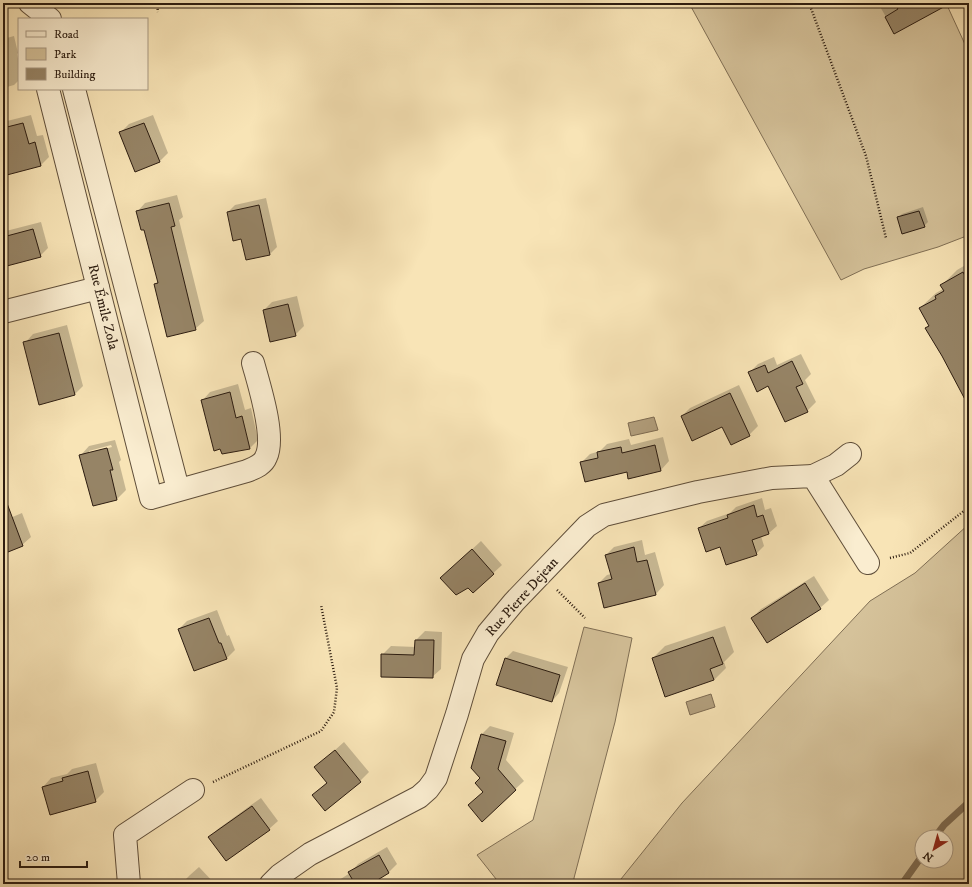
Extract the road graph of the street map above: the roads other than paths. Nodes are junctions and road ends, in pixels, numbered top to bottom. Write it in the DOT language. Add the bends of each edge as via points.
graph roads {
  1 [pos="26,3"];
  2 [pos="30,3"];
  3 [pos="30,18"];
  4 [pos="49,18"];
  5 [pos="48,90"];
  6 [pos="74,90"];
  7 [pos="98,288"];
  8 [pos="3,312"];
  9 [pos="253,363"];
  10 [pos="850,454"];
  11 [pos="813,476"];
  12 [pos="178,490"];
  13 [pos="868,563"];
  14 [pos="193,790"];
  15 [pos="129,884"];
  16 [pos="271,884"];
  1 -- 3 [label="street"];
  2 -- 4 [label="street"];
  5 -- 7 [label="street, Rue Émile Zola"];
  6 -- 12 [label="street"];
  7 -- 8 [label="street"];
  7 -- 12 [label="street, Rue Émile Zola" via="151,498"];
  9 -- 12 [label="street" via="269,430 270,446 266,458 259,466 246,471"];
  10 -- 11 [label="street, Rue Pierre Dejean" via="836,465"];
  11 -- 13 [label="street"];
  11 -- 16 [label="street, Rue Pierre Dejean" via="772,478 698,492 604,515 587,526 488,633 473,659 436,778 428,789 419,797 310,854"];
  14 -- 15 [label="street" via="125,835"];
}
